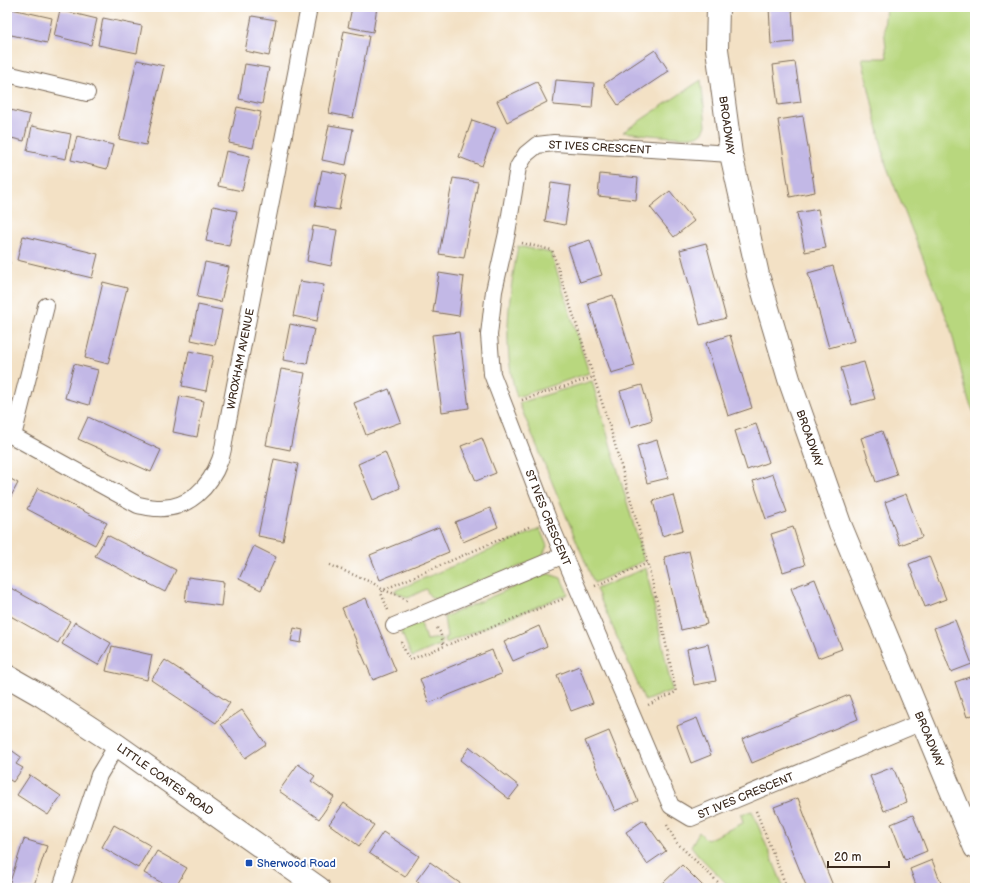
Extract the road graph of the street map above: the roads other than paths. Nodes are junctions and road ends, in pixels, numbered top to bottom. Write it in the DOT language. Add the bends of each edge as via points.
graph roads {
  1 [pos="309,7"];
  2 [pos="718,7"];
  3 [pos="7,74"];
  4 [pos="86,93"];
  5 [pos="731,154"];
  6 [pos="46,306"];
  7 [pos="10,434"];
  8 [pos="564,555"];
  9 [pos="394,626"];
  10 [pos="7,676"];
  11 [pos="922,722"];
  12 [pos="117,745"];
  13 [pos="975,848"];
  14 [pos="61,888"];
  15 [pos="319,888"];
  1 -- 7 [label="street, WROXHAM AVENUE" via="225,436 220,459 210,481 193,499 176,507 156,508 138,505"];
  2 -- 5 [label="street, BROADWAY" via="717,49"];
  3 -- 4 [label="street"];
  5 -- 8 [label="street, ST IVES CRESCENT" via="554,143 537,145 526,154 518,167 494,291 490,335 492,374"];
  5 -- 11 [label="street, BROADWAY" via="758,275 789,379 840,524"];
  6 -- 7 [label="street"];
  8 -- 9 [label="street"];
  8 -- 11 [label="street, ST IVES CRESCENT" via="671,806 691,818"];
  10 -- 12 [label="street, LITTLE COATES ROAD"];
  11 -- 13 [label="street, BROADWAY"];
  12 -- 14 [label="street" via="99,775"];
  12 -- 15 [label="street, LITTLE COATES ROAD"];
}
